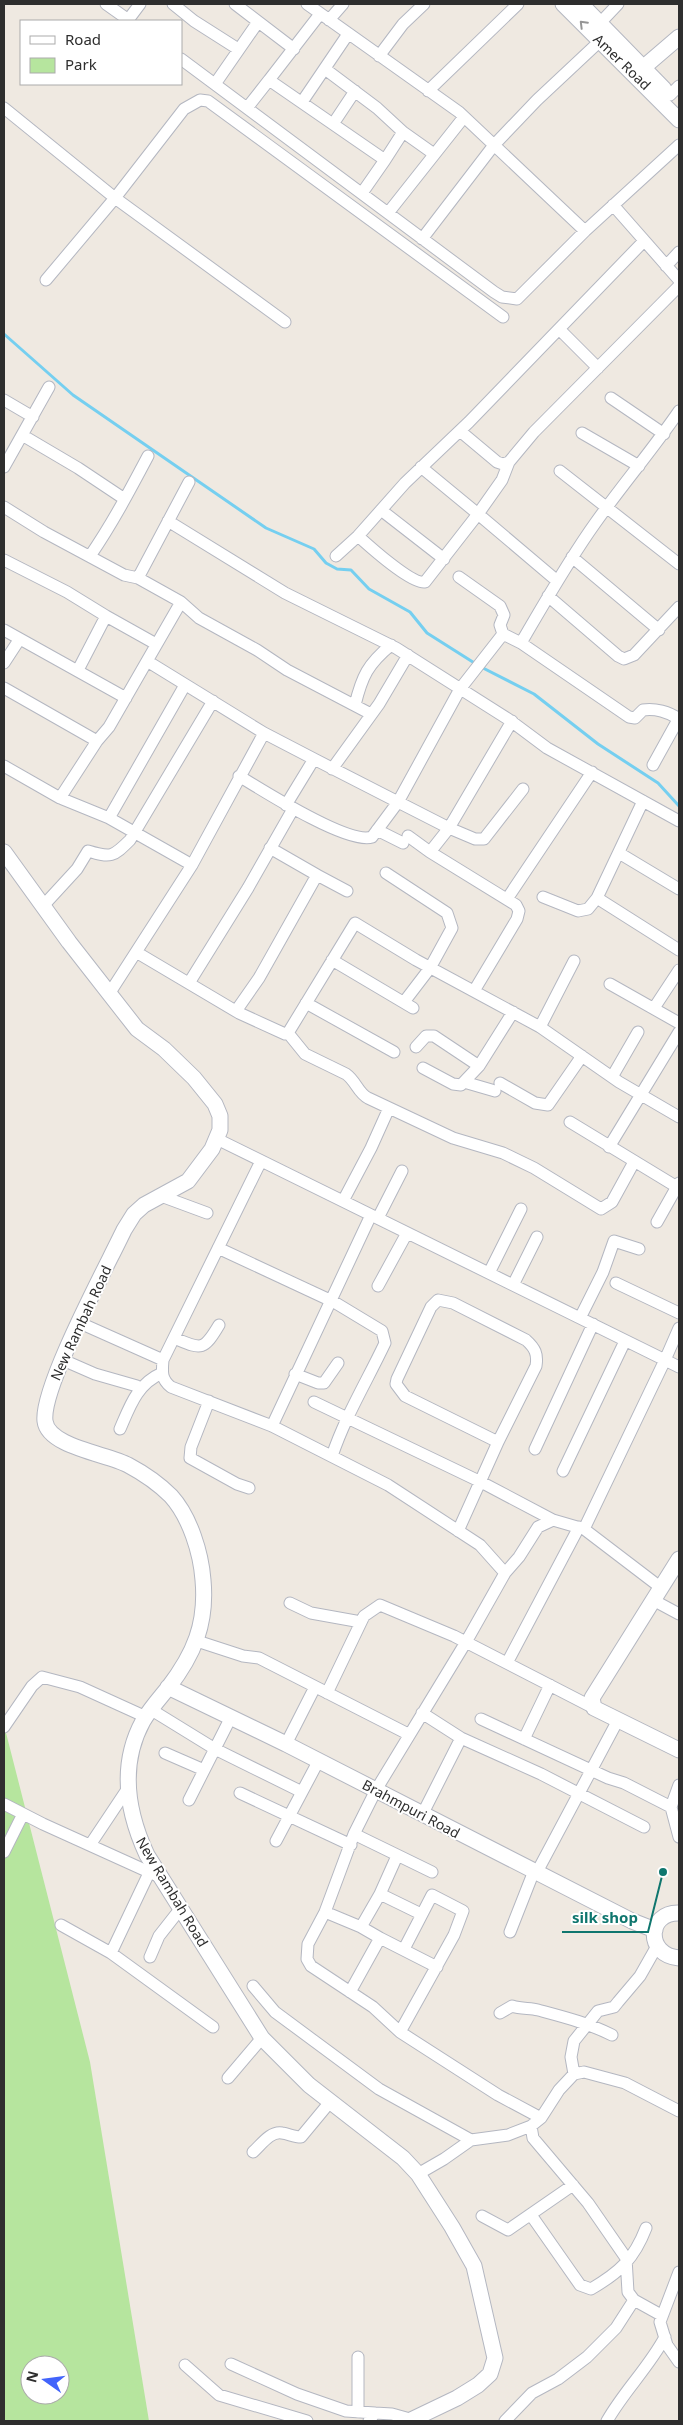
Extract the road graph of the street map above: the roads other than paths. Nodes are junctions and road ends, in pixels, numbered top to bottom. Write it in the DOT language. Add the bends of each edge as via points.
graph roads {
  1 [pos="106,4"];
  2 [pos="140,4"];
  3 [pos="173,4"];
  4 [pos="193,4"];
  5 [pos="235,4"];
  6 [pos="307,4"];
  7 [pos="343,4"];
  8 [pos="424,4"];
  9 [pos="518,4"];
  10 [pos="564,4"];
  11 [pos="581,4"];
  12 [pos="618,4"];
  13 [pos="186,14"];
  14 [pos="324,17"];
  15 [pos="128,20"];
  16 [pos="130,20"];
  17 [pos="258,22"];
  18 [pos="600,23"];
  19 [pos="348,34"];
  20 [pos="679,36"];
  21 [pos="600,41"];
  22 [pos="238,49"];
  23 [pos="294,49"];
  24 [pos="379,56"];
  25 [pos="182,61"];
  26 [pos="325,69"];
  27 [pos="639,72"];
  28 [pos="269,80"];
  29 [pos="651,83"];
  30 [pos="215,84"];
  31 [pos="428,90"];
  32 [pos="355,91"];
  33 [pos="676,96"];
  34 [pos="302,102"];
  35 [pos="4,108"];
  36 [pos="247,108"];
  37 [pos="464,117"];
  38 [pos="679,120"];
  39 [pos="333,124"];
  40 [pos="403,132"];
  41 [pos="494,145"];
  42 [pos="679,145"];
  43 [pos="434,154"];
  44 [pos="385,160"];
  45 [pos="362,193"];
  46 [pos="115,198"];
  47 [pos="613,205"];
  48 [pos="388,213"];
  49 [pos="585,231"];
  50 [pos="422,238"];
  51 [pos="644,241"];
  52 [pos="679,252"];
  53 [pos="666,266"];
  54 [pos="46,280"];
  55 [pos="679,280"];
  56 [pos="679,286"];
  57 [pos="503,317"];
  58 [pos="285,322"];
  59 [pos="559,330"];
  60 [pos="598,368"];
  61 [pos="49,387"];
  62 [pos="611,398"];
  63 [pos="4,400"];
  64 [pos="679,411"];
  65 [pos="33,417"];
  66 [pos="460,431"];
  67 [pos="582,433"];
  68 [pos="664,434"];
  69 [pos="22,435"];
  70 [pos="148,456"];
  71 [pos="509,462"];
  72 [pos="639,466"];
  73 [pos="4,468"];
  74 [pos="421,468"];
  75 [pos="560,472"];
  76 [pos="189,482"];
  77 [pos="124,498"];
  78 [pos="4,506"];
  79 [pos="606,508"];
  80 [pos="381,510"];
  81 [pos="478,514"];
  82 [pos="168,521"];
  83 [pos="358,536"];
  84 [pos="90,556"];
  85 [pos="336,556"];
  86 [pos="572,557"];
  87 [pos="444,559"];
  88 [pos="4,560"];
  89 [pos="679,564"];
  90 [pos="460,577"];
  91 [pos="138,578"];
  92 [pos="556,580"];
  93 [pos="548,596"];
  94 [pos="181,602"];
  95 [pos="679,607"];
  96 [pos="106,616"];
  97 [pos="4,630"];
  98 [pos="659,630"];
  99 [pos="503,634"];
  100 [pos="19,640"];
  101 [pos="521,643"];
  102 [pos="156,644"];
  103 [pos="391,644"];
  104 [pos="408,655"];
  105 [pos="147,661"];
  106 [pos="4,663"];
  107 [pos="78,670"];
  108 [pos="185,685"];
  109 [pos="4,688"];
  110 [pos="460,688"];
  111 [pos="126,698"];
  112 [pos="212,701"];
  113 [pos="354,705"];
  114 [pos="371,714"];
  115 [pos="679,719"];
  116 [pos="512,721"];
  117 [pos="264,733"];
  118 [pos="97,741"];
  119 [pos="314,759"];
  120 [pos="653,765"];
  121 [pos="332,769"];
  122 [pos="5,770"];
  123 [pos="592,772"];
  124 [pos="239,776"];
  125 [pos="523,789"];
  126 [pos="60,798"];
  127 [pos="643,801"];
  128 [pos="398,802"];
  129 [pos="289,807"];
  130 [pos="110,818"];
  131 [pos="679,821"];
  132 [pos="449,828"];
  133 [pos="377,830"];
  134 [pos="134,832"];
  135 [pos="270,848"];
  136 [pos="4,852"];
  137 [pos="430,852"];
  138 [pos="619,853"];
  139 [pos="192,864"];
  140 [pos="386,873"];
  141 [pos="316,875"];
  142 [pos="679,887"];
  143 [pos="347,892"];
  144 [pos="543,897"];
  145 [pos="597,898"];
  146 [pos="507,899"];
  147 [pos="43,906"];
  148 [pos="679,950"];
  149 [pos="136,952"];
  150 [pos="332,960"];
  151 [pos="574,961"];
  152 [pos="430,968"];
  153 [pos="679,970"];
  154 [pos="189,983"];
  155 [pos="610,984"];
  156 [pos="474,991"];
  157 [pos="109,994"];
  158 [pos="306,1003"];
  159 [pos="654,1008"];
  160 [pos="236,1011"];
  161 [pos="513,1012"];
  162 [pos="679,1022"];
  163 [pos="540,1027"];
  164 [pos="288,1032"];
  165 [pos="638,1032"];
  166 [pos="679,1032"];
  167 [pos="416,1047"];
  168 [pos="394,1052"];
  169 [pos="582,1056"];
  170 [pos="479,1066"];
  171 [pos="423,1068"];
  172 [pos="612,1078"];
  173 [pos="464,1082"];
  174 [pos="640,1094"];
  175 [pos="389,1108"];
  176 [pos="679,1117"];
  177 [pos="570,1122"];
  178 [pos="216,1139"];
  179 [pos="609,1147"];
  180 [pos="261,1161"];
  181 [pos="634,1162"];
  182 [pos="402,1171"];
  183 [pos="678,1185"];
  184 [pos="161,1196"];
  185 [pos="343,1201"];
  186 [pos="521,1209"];
  187 [pos="206,1213"];
  188 [pos="375,1217"];
  189 [pos="657,1222"];
  190 [pos="407,1233"];
  191 [pos="537,1237"];
  192 [pos="218,1248"];
  193 [pos="639,1249"];
  194 [pos="489,1273"];
  195 [pos="616,1283"];
  196 [pos="514,1285"];
  197 [pos="378,1286"];
  198 [pos="332,1301"];
  199 [pos="679,1314"];
  200 [pos="580,1318"];
  201 [pos="80,1323"];
  202 [pos="593,1324"];
  203 [pos="219,1326"];
  204 [pos="679,1328"];
  205 [pos="174,1338"];
  206 [pos="626,1340"];
  207 [pos="62,1360"];
  208 [pos="163,1360"];
  209 [pos="665,1360"];
  210 [pos="338,1363"];
  211 [pos="679,1367"];
  212 [pos="162,1373"];
  213 [pos="295,1374"];
  214 [pos="137,1386"];
  215 [pos="209,1402"];
  216 [pos="314,1402"];
  217 [pos="348,1418"];
  218 [pos="272,1426"];
  219 [pos="120,1429"];
  220 [pos="498,1442"];
  221 [pos="535,1449"];
  222 [pos="332,1456"];
  223 [pos="562,1471"];
  224 [pos="481,1482"];
  225 [pos="249,1488"];
  226 [pos="553,1520"];
  227 [pos="582,1528"];
  228 [pos="458,1531"];
  229 [pos="679,1559"];
  230 [pos="505,1573"];
  231 [pos="656,1594"];
  232 [pos="290,1604"];
  233 [pos="679,1614"];
  234 [pos="361,1622"];
  235 [pos="196,1640"];
  236 [pos="466,1642"];
  237 [pos="507,1663"];
  238 [pos="550,1685"];
  239 [pos="168,1687"];
  240 [pos="316,1687"];
  241 [pos="327,1693"];
  242 [pos="594,1708"];
  243 [pos="148,1713"];
  244 [pos="422,1713"];
  245 [pos="231,1717"];
  246 [pos="481,1719"];
  247 [pos="618,1720"];
  248 [pos="4,1727"];
  249 [pos="408,1734"];
  250 [pos="461,1738"];
  251 [pos="524,1739"];
  252 [pos="286,1744"];
  253 [pos="215,1749"];
  254 [pos="679,1750"];
  255 [pos="165,1753"];
  256 [pos="318,1760"];
  257 [pos="204,1770"];
  258 [pos="591,1770"];
  259 [pos="679,1785"];
  260 [pos="128,1788"];
  261 [pos="376,1790"];
  262 [pos="302,1792"];
  263 [pos="240,1793"];
  264 [pos="580,1793"];
  265 [pos="189,1800"];
  266 [pos="4,1804"];
  267 [pos="671,1807"];
  268 [pos="23,1814"];
  269 [pos="422,1815"];
  270 [pos="289,1816"];
  271 [pos="644,1827"];
  272 [pos="679,1837"];
  273 [pos="352,1840"];
  274 [pos="276,1841"];
  275 [pos="90,1844"];
  276 [pos="4,1852"];
  277 [pos="397,1856"];
  278 [pos="432,1872"];
  279 [pos="536,1872"];
  280 [pos="154,1875"];
  281 [pos="380,1894"];
  282 [pos="181,1908"];
  283 [pos="325,1912"];
  284 [pos="679,1913"];
  285 [pos="421,1914"];
  286 [pos="61,1926"];
  287 [pos="361,1926"];
  288 [pos="654,1930"];
  289 [pos="510,1932"];
  290 [pos="380,1938"];
  291 [pos="657,1946"];
  292 [pos="404,1949"];
  293 [pos="111,1953"];
  294 [pos="150,1957"];
  295 [pos="679,1958"];
  296 [pos="437,1967"];
  297 [pos="253,1986"];
  298 [pos="350,1992"];
  299 [pos="500,2013"];
  300 [pos="588,2023"];
  301 [pos="213,2027"];
  302 [pos="400,2032"];
  303 [pos="612,2035"];
  304 [pos="262,2038"];
  305 [pos="574,2074"];
  306 [pos="228,2078"];
  307 [pos="330,2102"];
  308 [pos="679,2111"];
  309 [pos="541,2118"];
  310 [pos="531,2126"];
  311 [pos="471,2140"];
  312 [pos="253,2152"];
  313 [pos="418,2174"];
  314 [pos="572,2185"];
  315 [pos="531,2215"];
  316 [pos="482,2216"];
  317 [pos="646,2228"];
  318 [pos="625,2265"];
  319 [pos="679,2272"];
  320 [pos="634,2300"];
  321 [pos="661,2315"];
  322 [pos="665,2337"];
  323 [pos="358,2357"];
  324 [pos="679,2362"];
  325 [pos="231,2364"];
  326 [pos="185,2366"];
  327 [pos="358,2412"];
  328 [pos="372,2417"];
  329 [pos="413,2420"];
  330 [pos="307,2421"];
  331 [pos="505,2421"];
  332 [pos="607,2421"];
  1 -- 15 [label="street"];
  2 -- 16 [label="street"];
  3 -- 13 [label="street"];
  4 -- 13 [label="street"];
  5 -- 17 [label="street"];
  6 -- 14 [label="street"];
  7 -- 14 [label="street"];
  8 -- 24 [label="street"];
  9 -- 31 [label="street"];
  21 -- 10 [label="street, Amer Road, one-way"];
  11 -- 18 [label="street, Amer Road"];
  12 -- 18 [label="street"];
  13 -- 22 [label="street"];
  14 -- 19 [label="street"];
  14 -- 23 [label="street"];
  17 -- 22 [label="street"];
  17 -- 23 [label="street"];
  18 -- 27 [label="street, Amer Road"];
  19 -- 24 [label="street"];
  19 -- 26 [label="street"];
  20 -- 27 [label="street"];
  21 -- 27 [label="street, Amer Road"];
  21 -- 41 [label="street"];
  22 -- 30 [label="street"];
  23 -- 28 [label="street"];
  24 -- 31 [label="street"];
  25 -- 30 [label="street"];
  26 -- 32 [label="street"];
  26 -- 34 [label="street"];
  27 -- 29 [label="street, Amer Road"];
  28 -- 34 [label="street"];
  28 -- 36 [label="street"];
  29 -- 33 [label="street, Amer Road"];
  29 -- 38 [label="street, Amer Road"];
  30 -- 36 [label="street"];
  31 -- 37 [label="street"];
  32 -- 39 [label="street"];
  32 -- 40 [label="street"];
  34 -- 39 [label="street"];
  35 -- 46 [label="street"];
  36 -- 45 [label="street"];
  37 -- 41 [label="street"];
  37 -- 43 [label="street"];
  39 -- 44 [label="street"];
  40 -- 43 [label="street"];
  40 -- 44 [label="street"];
  41 -- 49 [label="street"];
  41 -- 50 [label="street"];
  42 -- 47 [label="street"];
  43 -- 48 [label="street"];
  44 -- 45 [label="street"];
  45 -- 48 [label="street"];
  46 -- 54 [label="street"];
  46 -- 57 [label="street" via="184,109 200,100 208,101"];
  46 -- 58 [label="street"];
  47 -- 49 [label="street"];
  47 -- 51 [label="street"];
  48 -- 50 [label="street"];
  49 -- 50 [label="street" via="517,299 494,292"];
  51 -- 53 [label="street"];
  51 -- 59 [label="street"];
  52 -- 53 [label="street"];
  53 -- 55 [label="street"];
  56 -- 60 [label="street"];
  59 -- 60 [label="street"];
  59 -- 66 [label="street"];
  60 -- 71 [label="street"];
  61 -- 65 [label="street"];
  62 -- 68 [label="street"];
  63 -- 65 [label="street"];
  64 -- 68 [label="street"];
  65 -- 69 [label="street"];
  66 -- 71 [label="street" via="497,462"];
  66 -- 74 [label="street"];
  67 -- 72 [label="street"];
  68 -- 72 [label="street"];
  69 -- 73 [label="street"];
  69 -- 77 [label="street"];
  70 -- 77 [label="street"];
  71 -- 81 [label="street" via="502,480"];
  72 -- 79 [label="street"];
  74 -- 80 [label="street"];
  74 -- 81 [label="street"];
  75 -- 79 [label="street"];
  76 -- 82 [label="street"];
  77 -- 84 [label="street" via="113,522"];
  78 -- 84 [label="street"];
  79 -- 86 [label="street"];
  79 -- 89 [label="street"];
  80 -- 83 [label="street"];
  80 -- 87 [label="street"];
  81 -- 87 [label="street"];
  81 -- 92 [label="street"];
  82 -- 91 [label="street"];
  82 -- 103 [label="street" via="285,593"];
  83 -- 85 [label="street"];
  83 -- 87 [label="street" via="420,582 425,582"];
  84 -- 91 [label="street" via="124,575"];
  86 -- 92 [label="street"];
  86 -- 98 [label="street"];
  88 -- 96 [label="street" via="68,592"];
  90 -- 99 [label="street" via="500,606 504,615 500,625"];
  91 -- 94 [label="street"];
  92 -- 93 [label="street"];
  93 -- 98 [label="street" via="624,659 634,655"];
  93 -- 101 [label="street"];
  94 -- 102 [label="street"];
  94 -- 113 [label="street" via="199,618"];
  95 -- 98 [label="street"];
  96 -- 102 [label="street"];
  96 -- 107 [label="street"];
  97 -- 100 [label="street"];
  99 -- 101 [label="street"];
  99 -- 110 [label="street"];
  100 -- 106 [label="street"];
  100 -- 107 [label="street"];
  101 -- 115 [label="street" via="629,717 635,718 650,708"];
  102 -- 105 [label="street"];
  103 -- 104 [label="street"];
  103 -- 113 [label="street" via="365,672"];
  104 -- 110 [label="street"];
  104 -- 114 [label="street"];
  105 -- 108 [label="street"];
  105 -- 111 [label="street"];
  107 -- 111 [label="street"];
  108 -- 112 [label="street"];
  108 -- 130 [label="street"];
  109 -- 118 [label="street"];
  110 -- 116 [label="street"];
  110 -- 128 [label="street"];
  111 -- 118 [label="street"];
  112 -- 117 [label="street"];
  112 -- 134 [label="street"];
  113 -- 114 [label="street"];
  114 -- 121 [label="street"];
  115 -- 120 [label="street"];
  116 -- 123 [label="street" via="547,748"];
  116 -- 132 [label="street"];
  117 -- 119 [label="street"];
  117 -- 124 [label="street"];
  118 -- 126 [label="street"];
  119 -- 121 [label="street"];
  119 -- 129 [label="street"];
  121 -- 128 [label="street"];
  122 -- 126 [label="street"];
  123 -- 127 [label="street"];
  123 -- 146 [label="street"];
  124 -- 129 [label="street"];
  124 -- 139 [label="street"];
  125 -- 132 [label="street" via="484,839 475,839"];
  126 -- 130 [label="street"];
  127 -- 131 [label="street"];
  127 -- 138 [label="street"];
  128 -- 132 [label="street"];
  128 -- 133 [label="street"];
  129 -- 133 [label="street" via="359,839 372,837"];
  129 -- 135 [label="street"];
  130 -- 134 [label="street"];
  132 -- 137 [label="street"];
  133 -- 137 [label="street"];
  134 -- 139 [label="street"];
  134 -- 147 [label="street" via="116,855 88,851 77,869"];
  135 -- 141 [label="street"];
  135 -- 154 [label="street"];
  136 -- 147 [label="street, New Rambah Road"];
  137 -- 146 [label="street"];
  138 -- 142 [label="street"];
  138 -- 145 [label="street"];
  139 -- 149 [label="street"];
  140 -- 152 [label="street" via="447,913 452,928"];
  141 -- 143 [label="street"];
  141 -- 160 [label="street" via="259,978"];
  144 -- 145 [label="street" via="583,912"];
  145 -- 148 [label="street"];
  146 -- 156 [label="street" via="519,910 517,919"];
  147 -- 157 [label="street, New Rambah Road"];
  149 -- 154 [label="street"];
  149 -- 157 [label="street"];
  150 -- 152 [label="street" via="355,923"];
  150 -- 152 [label="street" via="408,1005"];
  150 -- 158 [label="street"];
  151 -- 163 [label="street"];
  152 -- 156 [label="street"];
  153 -- 159 [label="street"];
  154 -- 160 [label="street"];
  155 -- 159 [label="street"];
  156 -- 161 [label="street"];
  157 -- 178 [label="street, New Rambah Road" via="136,1029 164,1049 215,1104 220,1116"];
  158 -- 164 [label="street"];
  158 -- 168 [label="street"];
  159 -- 162 [label="street"];
  160 -- 164 [label="street" via="281,1033"];
  161 -- 163 [label="street"];
  161 -- 170 [label="street"];
  163 -- 169 [label="street"];
  164 -- 175 [label="street" via="305,1054 346,1074 362,1095"];
  165 -- 172 [label="street"];
  166 -- 174 [label="street"];
  167 -- 170 [label="street" via="426,1036 434,1036"];
  169 -- 172 [label="street"];
  169 -- 173 [label="street" via="548,1105 497,1087"];
  170 -- 173 [label="street"];
  171 -- 173 [label="street" via="457,1086"];
  172 -- 174 [label="street"];
  174 -- 176 [label="street"];
  174 -- 179 [label="street"];
  175 -- 181 [label="street" via="453,1138 503,1153 534,1168 600,1209 612,1202"];
  175 -- 185 [label="street"];
  177 -- 179 [label="street"];
  178 -- 180 [label="street"];
  178 -- 184 [label="street, New Rambah Road" via="212,1150 188,1181"];
  179 -- 181 [label="street"];
  180 -- 185 [label="street"];
  180 -- 192 [label="street"];
  181 -- 183 [label="street"];
  182 -- 188 [label="street"];
  183 -- 189 [label="street"];
  184 -- 187 [label="street"];
  184 -- 201 [label="street, New Rambah Road" via="144,1205 129,1222"];
  185 -- 188 [label="street"];
  186 -- 194 [label="street"];
  188 -- 190 [label="street"];
  188 -- 198 [label="street"];
  190 -- 194 [label="street"];
  190 -- 197 [label="street"];
  191 -- 196 [label="street"];
  192 -- 198 [label="street"];
  192 -- 205 [label="street"];
  193 -- 200 [label="street" via="614,1241"];
  194 -- 196 [label="street"];
  195 -- 199 [label="street"];
  196 -- 200 [label="street"];
  198 -- 213 [label="street"];
  198 -- 217 [label="street" via="378,1327 385,1343"];
  200 -- 202 [label="street"];
  201 -- 207 [label="street, New Rambah Road"];
  201 -- 208 [label="street"];
  202 -- 206 [label="street"];
  202 -- 221 [label="street"];
  203 -- 205 [label="street" via="203,1347"];
  204 -- 209 [label="street"];
  205 -- 208 [label="street"];
  206 -- 209 [label="street"];
  206 -- 223 [label="street"];
  207 -- 214 [label="street"];
  207 -- 235 [label="street, New Rambah Road" via="48,1401 45,1421 48,1429 69,1444 128,1464 172,1497 193,1536 203,1580 203,1611"];
  208 -- 212 [label="street"];
  209 -- 211 [label="street"];
  209 -- 227 [label="street"];
  210 -- 213 [label="street" via="324,1383"];
  212 -- 215 [label="street" via="171,1387"];
  212 -- 219 [label="street" via="150,1378 135,1395"];
  213 -- 218 [label="street"];
  215 -- 218 [label="street"];
  215 -- 225 [label="street" via="190,1458"];
  216 -- 217 [label="street"];
  217 -- 222 [label="street" via="341,1428"];
  217 -- 224 [label="street"];
  218 -- 222 [label="street"];
  220 -- 220 [label="street" via="398,1390 396,1379 431,1306 438,1300 453,1303 533,1346 536,1366"];
  220 -- 224 [label="street"];
  222 -- 228 [label="street" via="388,1485"];
  224 -- 226 [label="street"];
  224 -- 228 [label="street"];
  226 -- 227 [label="street"];
  226 -- 230 [label="street" via="538,1527"];
  227 -- 231 [label="street"];
  227 -- 237 [label="street"];
  228 -- 230 [label="street" via="480,1545"];
  229 -- 231 [label="street"];
  230 -- 236 [label="street"];
  231 -- 233 [label="street"];
  231 -- 242 [label="street" via="592,1698"];
  232 -- 234 [label="street" via="312,1613"];
  234 -- 236 [label="street" via="380,1605"];
  234 -- 241 [label="street"];
  235 -- 239 [label="street, New Rambah Road"];
  235 -- 240 [label="street" via="259,1658"];
  236 -- 237 [label="street"];
  236 -- 244 [label="street"];
  237 -- 238 [label="street"];
  238 -- 242 [label="street"];
  238 -- 251 [label="street"];
  239 -- 243 [label="street, New Rambah Road"];
  239 -- 245 [label="street, Brahmpuri Road"];
  240 -- 241 [label="street"];
  240 -- 252 [label="street"];
  241 -- 249 [label="street"];
  242 -- 247 [label="street"];
  243 -- 248 [label="street" via="80,1687 42,1678 32,1686"];
  243 -- 253 [label="street"];
  243 -- 260 [label="street, New Rambah Road" via="127,1770"];
  244 -- 249 [label="street"];
  244 -- 250 [label="street"];
  245 -- 252 [label="street, Brahmpuri Road"];
  245 -- 253 [label="street"];
  246 -- 251 [label="street"];
  247 -- 254 [label="street"];
  247 -- 258 [label="street"];
  249 -- 261 [label="street"];
  250 -- 264 [label="street"];
  250 -- 269 [label="street"];
  251 -- 258 [label="street"];
  252 -- 256 [label="street, Brahmpuri Road"];
  253 -- 257 [label="street"];
  253 -- 262 [label="street"];
  255 -- 257 [label="street"];
  256 -- 261 [label="street, Brahmpuri Road"];
  256 -- 262 [label="street"];
  257 -- 265 [label="street"];
  258 -- 264 [label="street"];
  258 -- 267 [label="street"];
  259 -- 267 [label="street"];
  260 -- 275 [label="street"];
  260 -- 280 [label="street, New Rambah Road" via="136,1831"];
  261 -- 269 [label="street, Brahmpuri Road"];
  261 -- 273 [label="street"];
  262 -- 270 [label="street"];
  263 -- 270 [label="street"];
  264 -- 271 [label="street"];
  264 -- 279 [label="street"];
  266 -- 268 [label="street"];
  267 -- 272 [label="street"];
  268 -- 275 [label="street"];
  268 -- 276 [label="street"];
  269 -- 279 [label="street, Brahmpuri Road"];
  270 -- 273 [label="street"];
  270 -- 274 [label="street"];
  273 -- 277 [label="street"];
  273 -- 283 [label="street"];
  275 -- 280 [label="street"];
  277 -- 278 [label="street"];
  277 -- 281 [label="street"];
  279 -- 288 [label="street, Brahmpuri Road"];
  279 -- 289 [label="street"];
  280 -- 282 [label="street, New Rambah Road"];
  280 -- 293 [label="street"];
  281 -- 285 [label="street"];
  281 -- 287 [label="street"];
  282 -- 294 [label="street" via="159,1936"];
  282 -- 304 [label="street, New Rambah Road"];
  283 -- 287 [label="street"];
  283 -- 298 [label="street" via="308,1944 307,1959 311,1966"];
  284 -- 288 [label="street" via="663,1917"];
  285 -- 292 [label="street"];
  285 -- 296 [label="street" via="432,1895 463,1911"];
  286 -- 293 [label="street"];
  287 -- 290 [label="street"];
  288 -- 291 [label="street"];
  290 -- 292 [label="street"];
  290 -- 298 [label="street"];
  291 -- 295 [label="street" via="662,1953"];
  291 -- 300 [label="street" via="640,1976 614,2007 598,2011"];
  292 -- 296 [label="street"];
  293 -- 301 [label="street"];
  296 -- 302 [label="street"];
  297 -- 311 [label="street" via="275,2012 379,2089"];
  298 -- 302 [label="street"];
  299 -- 300 [label="street" via="512,2006"];
  300 -- 303 [label="street"];
  300 -- 305 [label="street" via="574,2041 571,2057"];
  302 -- 309 [label="street" via="490,2090"];
  304 -- 306 [label="street"];
  304 -- 307 [label="street, New Rambah Road"];
  305 -- 308 [label="street" via="584,2072 625,2083"];
  305 -- 309 [label="street"];
  307 -- 312 [label="street" via="302,2137 279,2132"];
  307 -- 313 [label="street, New Rambah Road" via="403,2158"];
  309 -- 310 [label="street"];
  310 -- 311 [label="street" via="508,2135"];
  310 -- 314 [label="street" via="533,2138"];
  311 -- 313 [label="street"];
  313 -- 329 [label="street, New Rambah Road" via="474,2266 495,2358 490,2374 478,2385"];
  314 -- 315 [label="street"];
  314 -- 318 [label="street" via="626,2258"];
  315 -- 316 [label="street" via="508,2230"];
  315 -- 318 [label="street" via="585,2288 591,2288"];
  317 -- 318 [label="street"];
  318 -- 320 [label="street" via="628,2292"];
  319 -- 321 [label="street"];
  320 -- 321 [label="street"];
  320 -- 331 [label="street" via="616,2328 587,2357 532,2393"];
  321 -- 322 [label="street"];
  322 -- 324 [label="street"];
  322 -- 332 [label="street"];
  323 -- 327 [label="street"];
  325 -- 327 [label="street" via="297,2394"];
  326 -- 330 [label="street" via="219,2395"];
  327 -- 328 [label="street"];
  328 -- 329 [label="street"];
}
